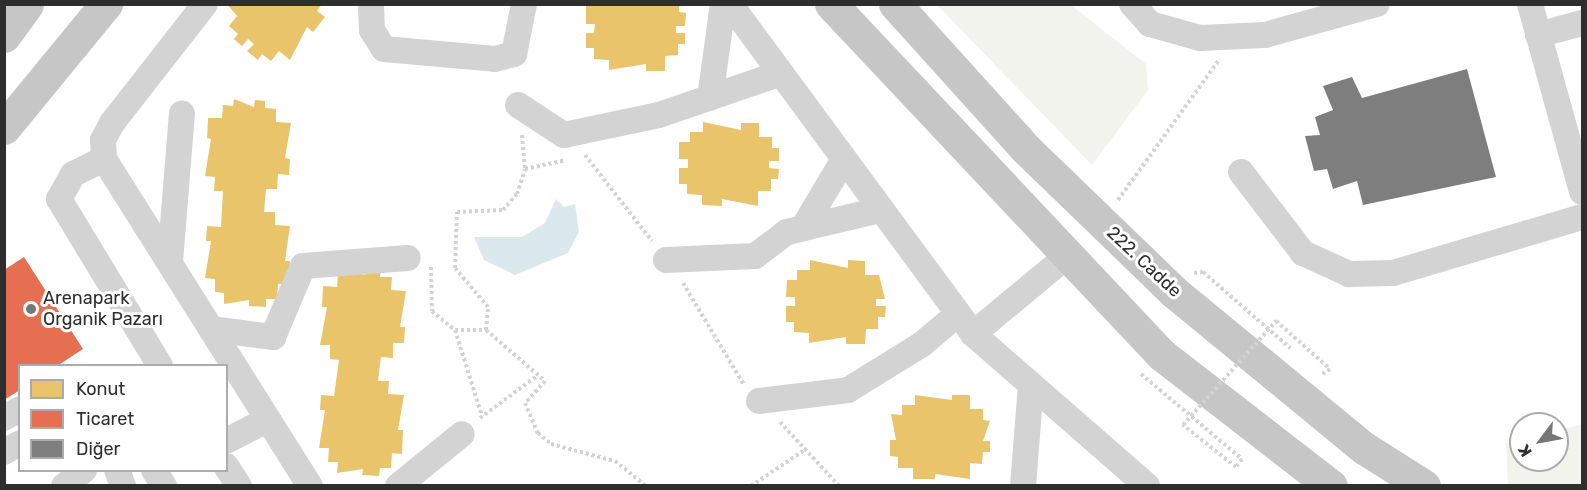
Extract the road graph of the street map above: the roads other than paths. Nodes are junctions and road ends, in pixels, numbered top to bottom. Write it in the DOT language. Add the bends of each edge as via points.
graph roads {
  1 [pos="27,4"];
  2 [pos="86,4"];
  3 [pos="106,4"];
  4 [pos="205,4"];
  5 [pos="371,4"];
  6 [pos="524,4"];
  7 [pos="723,4"];
  8 [pos="730,4"];
  9 [pos="831,4"];
  10 [pos="895,4"];
  11 [pos="1132,4"];
  12 [pos="1377,4"];
  13 [pos="1530,4"];
  14 [pos="1582,23"];
  15 [pos="1538,35"];
  16 [pos="4,36"];
  17 [pos="779,74"];
  18 [pos="710,98"];
  19 [pos="518,105"];
  20 [pos="182,112"];
  21 [pos="14,115"];
  22 [pos="104,159"];
  23 [pos="843,161"];
  24 [pos="1241,172"];
  25 [pos="1582,192"];
  26 [pos="879,210"];
  27 [pos="1582,217"];
  28 [pos="803,228"];
  29 [pos="1068,255"];
  30 [pos="408,258"];
  31 [pos="666,260"];
  32 [pos="170,262"];
  33 [pos="966,324"];
  34 [pos="211,329"];
  35 [pos="159,364"];
  36 [pos="1031,385"];
  37 [pos="759,400"];
  38 [pos="18,410"];
  39 [pos="4,418"];
  40 [pos="267,420"];
  41 [pos="462,434"];
  42 [pos="228,440"];
  43 [pos="18,444"];
  44 [pos="4,452"];
  45 [pos="228,469"];
  46 [pos="83,472"];
  47 [pos="117,472"];
  48 [pos="155,472"];
  49 [pos="64,486"];
  50 [pos="123,486"];
  51 [pos="164,486"];
  52 [pos="239,486"];
  53 [pos="310,486"];
  54 [pos="398,486"];
  55 [pos="1023,486"];
  56 [pos="1147,486"];
  57 [pos="1332,486"];
  58 [pos="1424,486"];
  1 -- 16 [label="main road"];
  2 -- 21 [label="main road"];
  3 -- 21 [label="main road"];
  4 -- 22 [label="street" via="112,123 103,140"];
  5 -- 6 [label="street" via="372,30 384,48 495,59 514,54"];
  7 -- 18 [label="street"];
  8 -- 17 [label="street"];
  9 -- 29 [label="main road"];
  10 -- 58 [label="main road, 222. Cadde" via="1025,148 1160,278 1364,448"];
  11 -- 12 [label="street" via="1150,24 1200,38 1265,35"];
  13 -- 15 [label="street"];
  14 -- 15 [label="street"];
  15 -- 25 [label="street"];
  17 -- 18 [label="street"];
  17 -- 23 [label="street"];
  18 -- 19 [label="street" via="659,116 564,135"];
  20 -- 32 [label="street"];
  22 -- 32 [label="street"];
  22 -- 35 [label="street" via="73,174 59,199"];
  23 -- 26 [label="street"];
  23 -- 28 [label="street"];
  24 -- 27 [label="street" via="1303,253 1329,267 1372,276"];
  26 -- 28 [label="street"];
  26 -- 33 [label="street"];
  28 -- 31 [label="street" via="787,232 755,256"];
  29 -- 33 [label="street"];
  29 -- 57 [label="main road" via="1148,341"];
  30 -- 34 [label="street" via="303,266 273,337"];
  32 -- 34 [label="street"];
  33 -- 36 [label="street"];
  33 -- 37 [label="street" via="848,390"];
  34 -- 40 [label="street"];
  36 -- 55 [label="street"];
  36 -- 56 [label="street"];
  38 -- 39 [label="street"];
  40 -- 42 [label="street"];
  40 -- 53 [label="street"];
  41 -- 54 [label="street"];
  43 -- 44 [label="street"];
  45 -- 52 [label="street"];
  46 -- 49 [label="street"];
  47 -- 50 [label="street"];
  48 -- 51 [label="street"];
}
